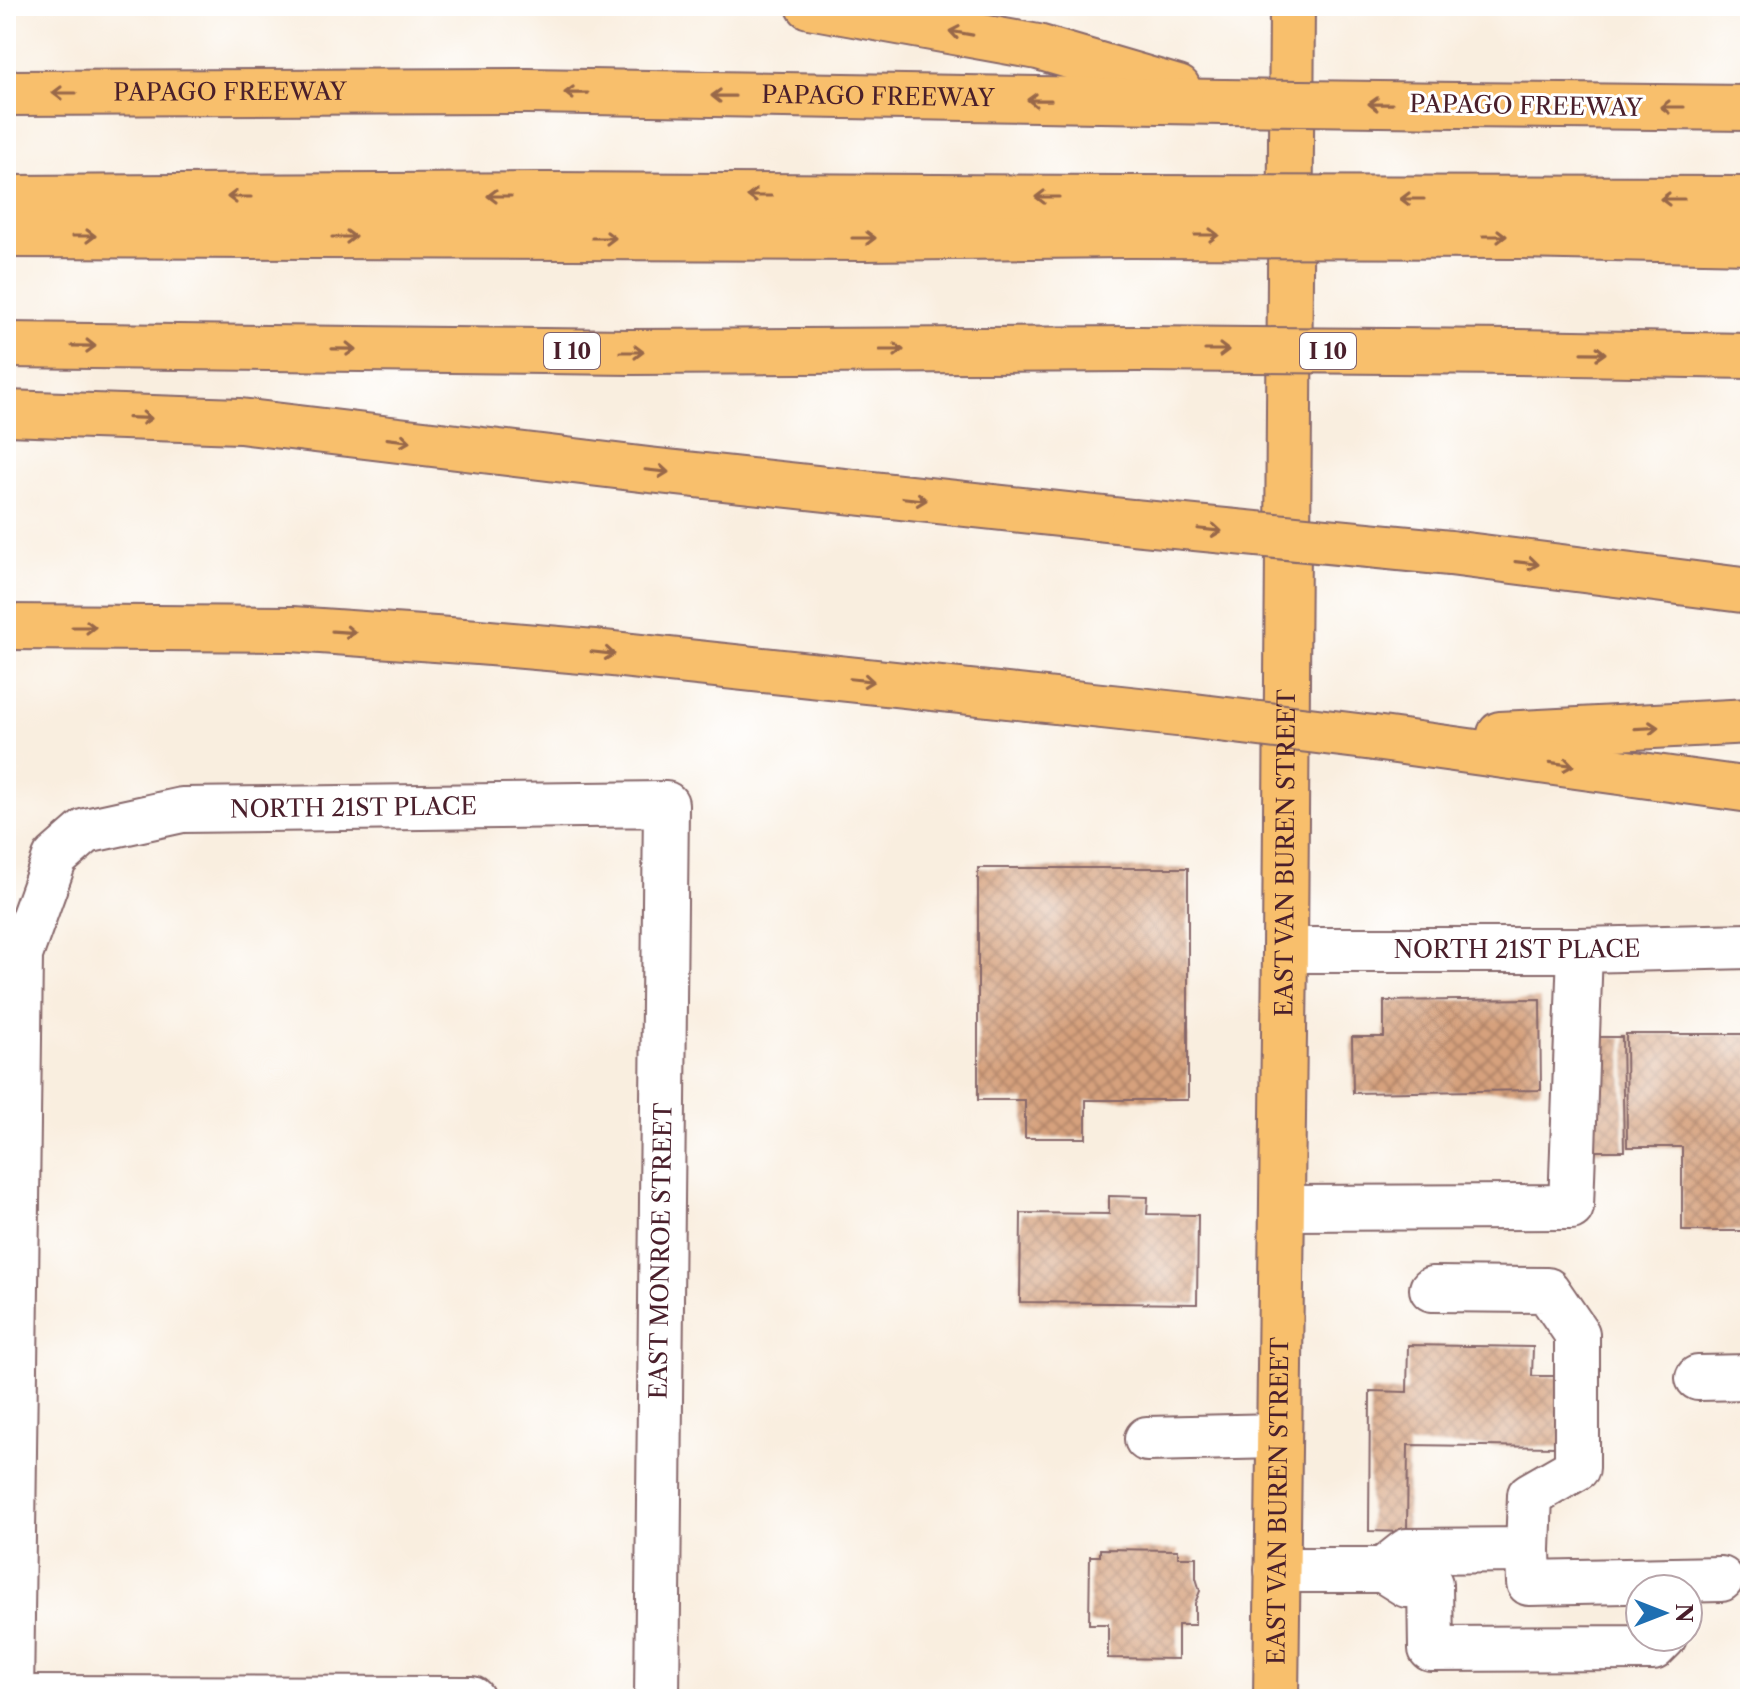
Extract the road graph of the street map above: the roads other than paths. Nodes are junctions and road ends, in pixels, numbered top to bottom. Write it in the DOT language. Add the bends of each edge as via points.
graph roads {
  1 [pos="809,6"];
  2 [pos="1292,6"];
  3 [pos="1125,87"];
  4 [pos="6,93"];
  5 [pos="1750,108"];
  6 [pos="6,198"];
  7 [pos="1750,199"];
  8 [pos="1127,216"];
  9 [pos="6,235"];
  10 [pos="1750,241"];
  11 [pos="6,345"];
  12 [pos="1750,356"];
  13 [pos="6,413"];
  14 [pos="1750,591"];
  15 [pos="6,627"];
  16 [pos="1750,721"];
  17 [pos="1374,738"];
  18 [pos="1750,790"];
  19 [pos="666,804"];
  20 [pos="1750,946"];
  21 [pos="1285,950"];
  22 [pos="1580,950"];
  23 [pos="12,1105"];
  24 [pos="1282,1208"];
  25 [pos="1432,1289"];
  26 [pos="1750,1377"];
  27 [pos="1698,1378"];
  28 [pos="10,1430"];
  29 [pos="1279,1436"];
  30 [pos="1147,1439"];
  31 [pos="1528,1550"];
  32 [pos="1277,1570"];
  33 [pos="1383,1570"];
  34 [pos="1735,1579"];
  35 [pos="1704,1601"];
  36 [pos="1624,1648"];
  37 [pos="10,1698"];
  38 [pos="472,1699"];
  39 [pos="657,1699"];
  40 [pos="1276,1699"];
  3 -- 1 [label="main road, one-way" via="1038,47"];
  2 -- 21 [label="main road, EAST VAN BUREN STREET"];
  3 -- 4 [label="main road, PAPAGO FREEWAY, one-way"];
  5 -- 3 [label="main road, PAPAGO FREEWAY, one-way, bridge" via="1223,102"];
  8 -- 6 [label="main road, one-way" via="529,195"];
  7 -- 8 [label="main road, one-way, bridge"];
  9 -- 8 [label="main road, one-way" via="862,238"];
  8 -- 10 [label="main road, one-way, bridge" via="1518,236"];
  11 -- 12 [label="main road, I 10, one-way, bridge"];
  13 -- 14 [label="main road, one-way, bridge" via="240,421 664,472 1450,553"];
  15 -- 17 [label="main road, one-way, bridge" via="292,629 478,642"];
  17 -- 16 [label="main road, one-way"];
  17 -- 18 [label="main road, one-way"];
  19 -- 23 [label="street, NORTH 21ST PLACE" via="182,810 86,831 55,858 20,955"];
  19 -- 39 [label="street, EAST MONROE STREET"];
  20 -- 22 [label="street, NORTH 21ST PLACE"];
  21 -- 22 [label="street, NORTH 21ST PLACE"];
  21 -- 24 [label="main road, EAST VAN BUREN STREET"];
  22 -- 24 [label="street" via="1571,1207"];
  23 -- 28 [label="street"];
  24 -- 29 [label="main road, EAST VAN BUREN STREET"];
  25 -- 31 [label="street" via="1547,1290 1577,1334 1577,1468 1530,1495"];
  26 -- 27 [label="street"];
  28 -- 37 [label="street"];
  29 -- 30 [label="street"];
  29 -- 32 [label="main road, EAST VAN BUREN STREET"];
  31 -- 33 [label="street" via="1407,1551"];
  31 -- 34 [label="street" via="1529,1583"];
  32 -- 33 [label="street"];
  32 -- 40 [label="main road, EAST VAN BUREN STREET"];
  33 -- 36 [label="street" via="1407,1585 1430,1584 1431,1649"];
  34 -- 35 [label="street"];
  37 -- 38 [label="street"];
}
